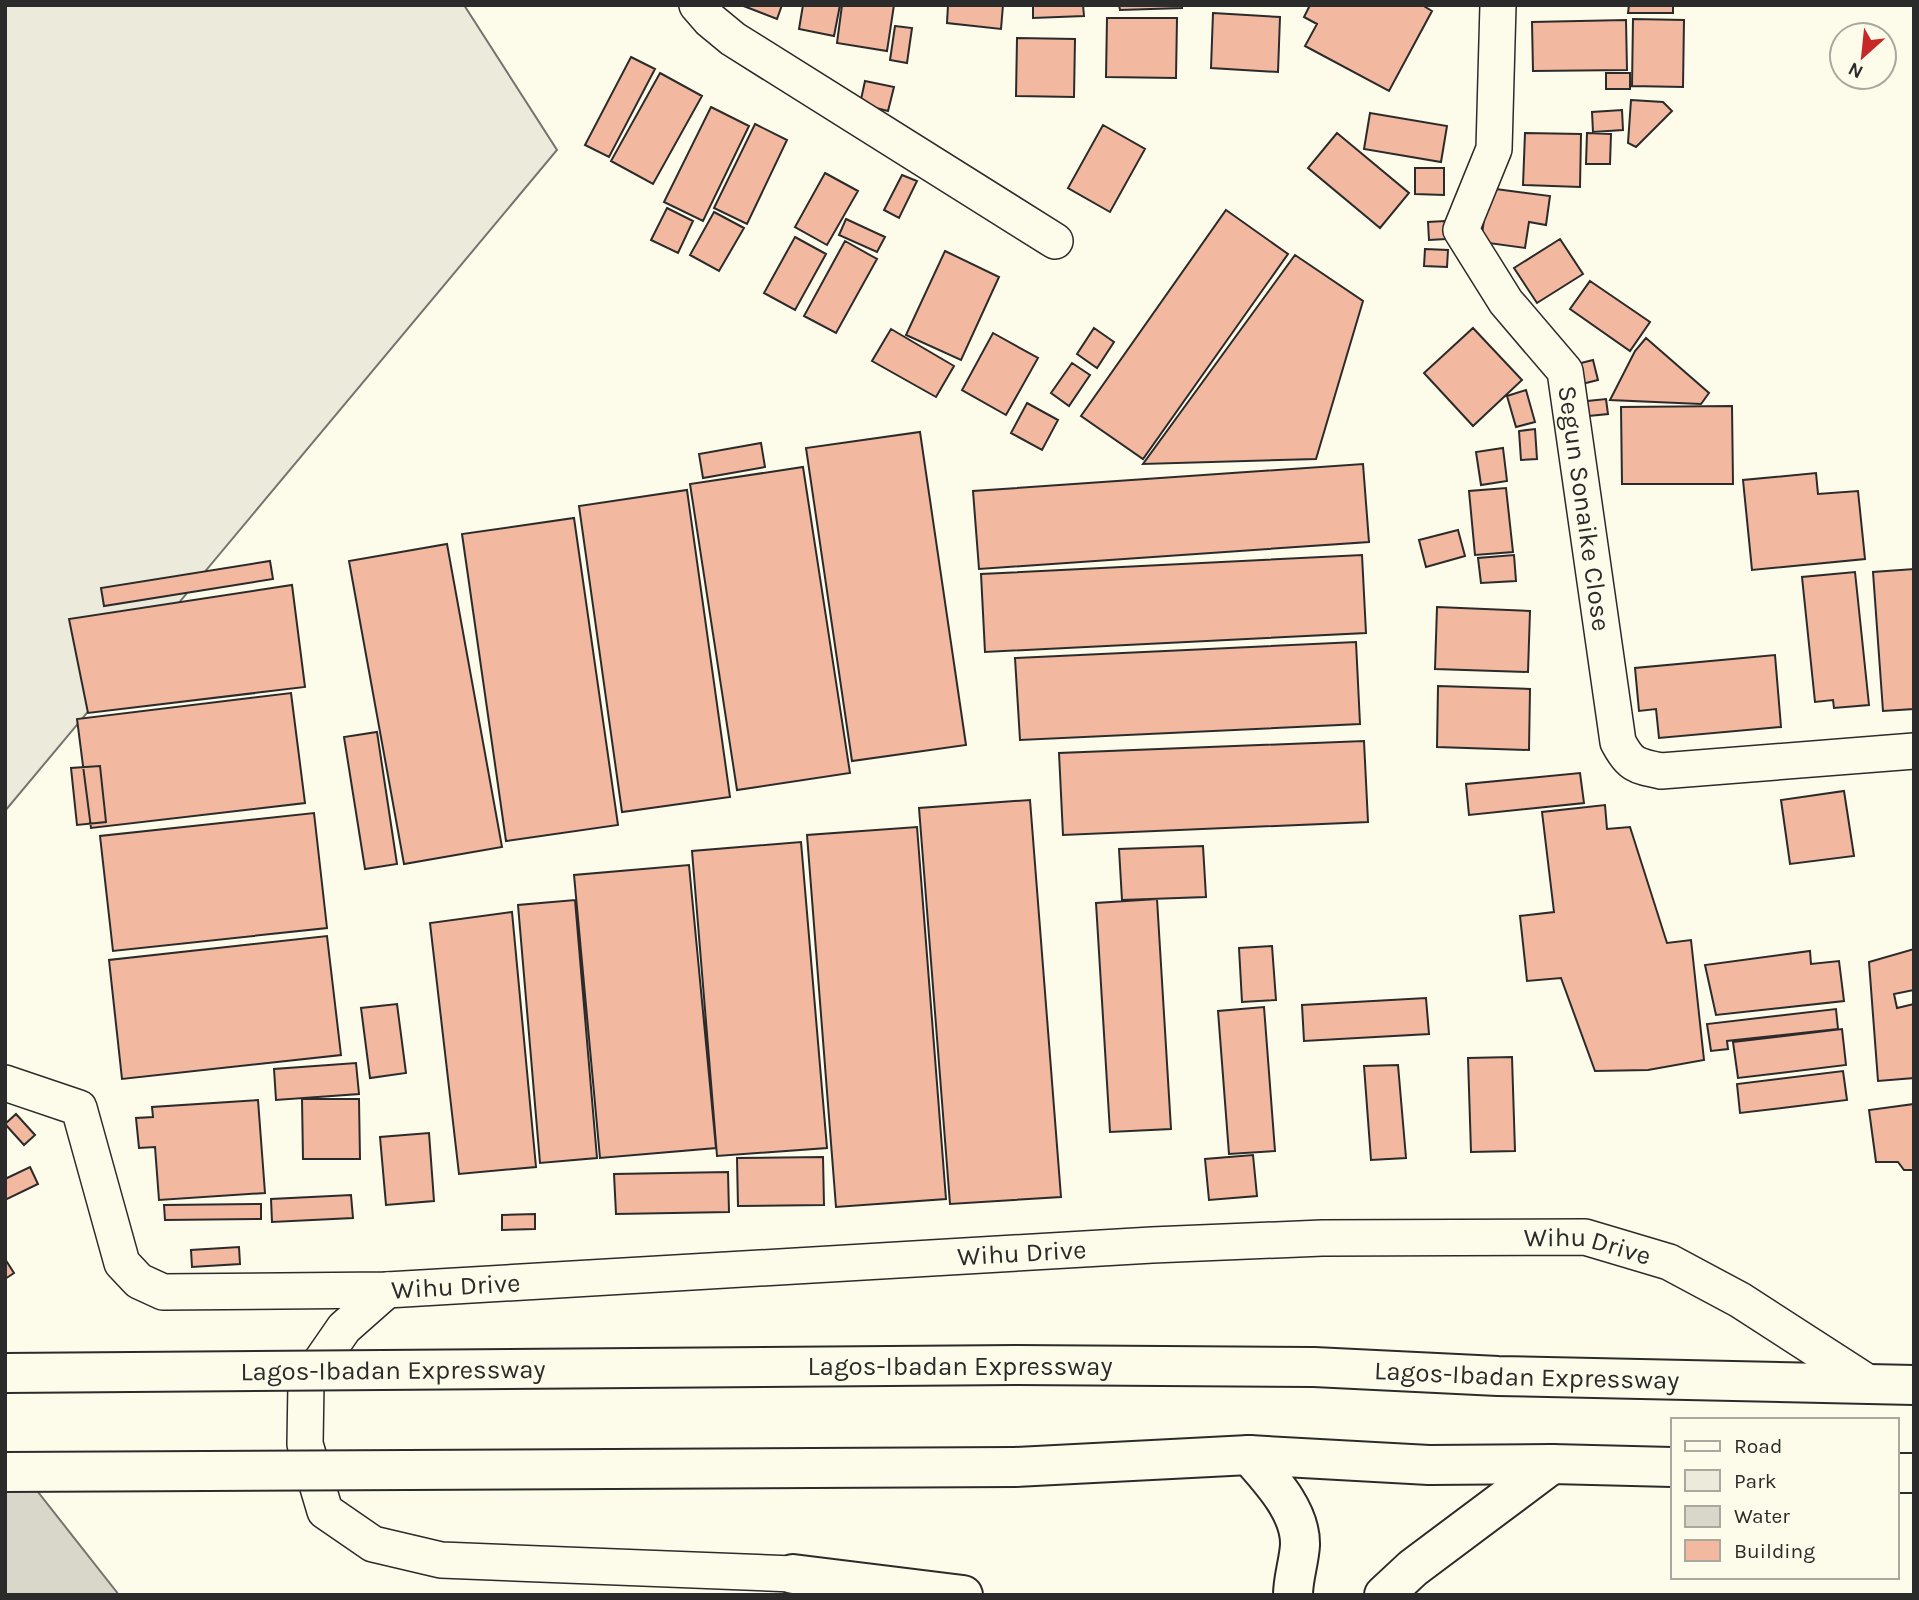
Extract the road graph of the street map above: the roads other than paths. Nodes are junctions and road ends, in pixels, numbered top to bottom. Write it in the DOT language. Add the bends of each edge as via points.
graph roads {
  1 [pos="697,5"];
  2 [pos="1498,5"];
  3 [pos="1055,240"];
  4 [pos="1914,751"];
  5 [pos="5,1083"];
  6 [pos="387,1290"];
  7 [pos="5,1373"];
  8 [pos="1870,1384"];
  9 [pos="1914,1385"];
  10 [pos="1249,1455"];
  11 [pos="1552,1464"];
  12 [pos="1671,1467"];
  13 [pos="5,1472"];
  14 [pos="793,1574"];
  15 [pos="925,1593"];
  16 [pos="963,1595"];
  17 [pos="1293,1595"];
  18 [pos="1384,1595"];
  1 -- 3 [label="street" via="733,39"];
  2 -- 4 [label="street, Segun Sonaike Close" via="1494,149 1461,229 1506,302 1566,371 1618,742 1627,758 1661,771"];
  5 -- 6 [label="street, Wihu Drive" via="79,1108 122,1263 139,1281 163,1292"];
  6 -- 8 [label="street, Wihu Drive" via="1152,1245 1322,1238 1585,1237 1670,1262 1741,1300"];
  6 -- 14 [label="street" via="344,1328 306,1383 305,1444 325,1511 373,1544 441,1560"];
  7 -- 8 [label="main road, Lagos-Ibadan Expressway, bridge" via="1016,1365 1314,1367 1498,1377"];
  8 -- 9 [label="main road, Lagos-Ibadan Expressway"];
  10 -- 11 [label="main road" via="1429,1465"];
  10 -- 13 [label="main road, bridge" via="1014,1467"];
  10 -- 17 [label="main road" via="1293,1515 1300,1544"];
  11 -- 12 [label="main road"];
  11 -- 18 [label="main road"];
  14 -- 15 [label="main road"];
  15 -- 16 [label="main road"];
}
